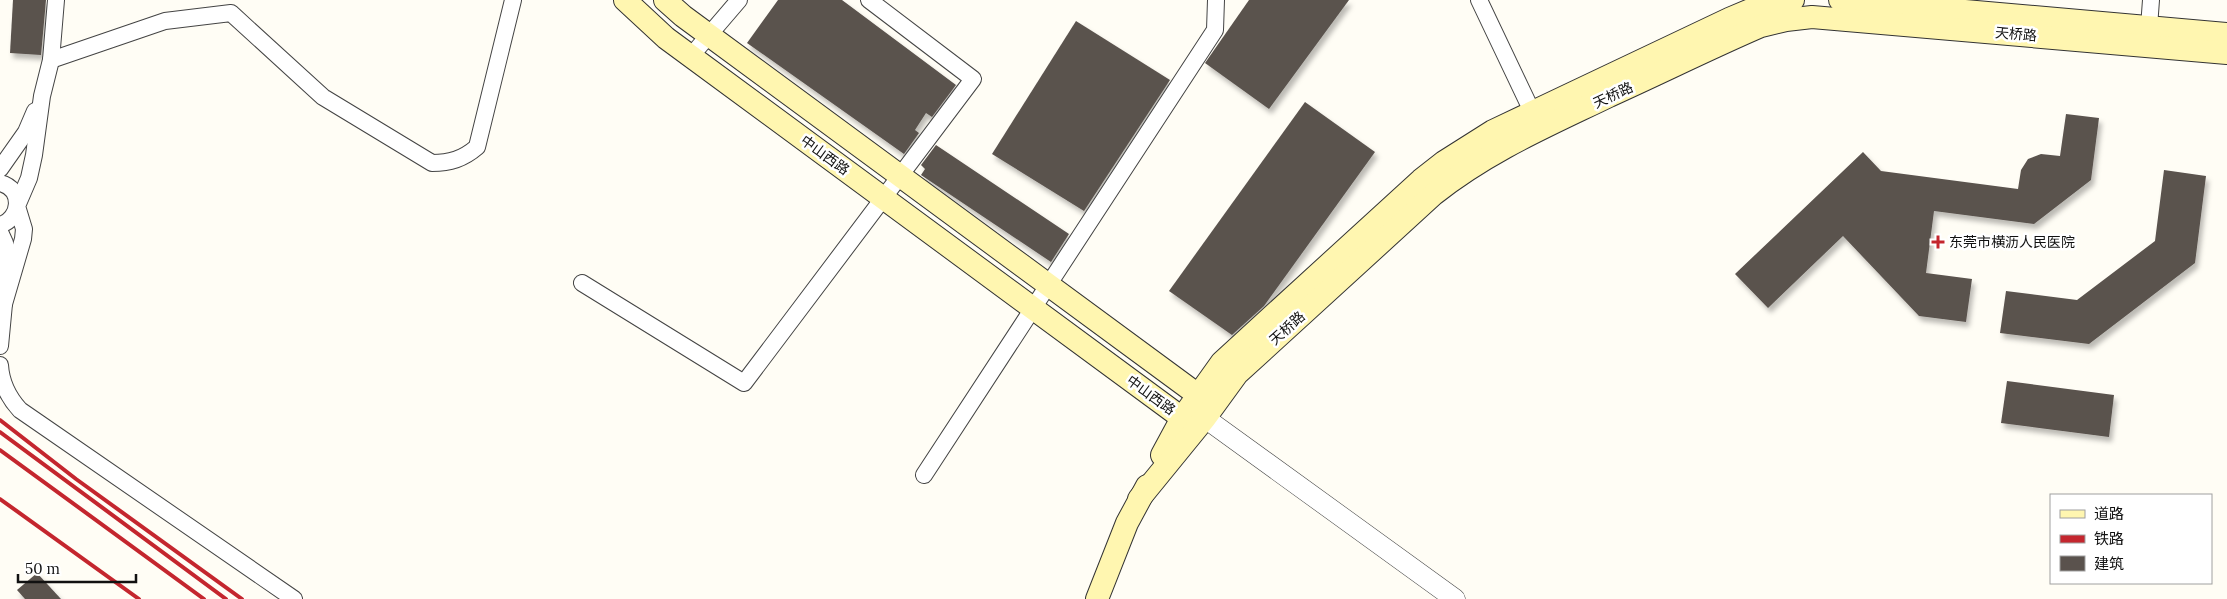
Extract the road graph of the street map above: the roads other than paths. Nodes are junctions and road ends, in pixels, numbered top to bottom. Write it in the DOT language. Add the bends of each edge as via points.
graph roads {
  1 [pos="56,0"];
  2 [pos="513,0"];
  3 [pos="625,0"];
  4 [pos="665,0"];
  5 [pos="739,0"];
  6 [pos="868,0"];
  7 [pos="1216,0"];
  8 [pos="1479,0"];
  9 [pos="1793,0"];
  10 [pos="1840,0"];
  11 [pos="2151,0"];
  12 [pos="2004,7"];
  13 [pos="2149,27"];
  14 [pos="2227,34"];
  15 [pos="709,35"];
  16 [pos="2227,53"];
  17 [pos="691,56"];
  18 [pos="51,60"];
  19 [pos="42,96"];
  20 [pos="1536,120"];
  21 [pos="0,169"];
  22 [pos="901,176"];
  23 [pos="0,184"];
  24 [pos="884,198"];
  25 [pos="17,206"];
  26 [pos="0,225"];
  27 [pos="0,232"];
  28 [pos="582,283"];
  29 [pos="1048,284"];
  30 [pos="4,304"];
  31 [pos="1033,308"];
  32 [pos="0,346"];
  33 [pos="0,365"];
  34 [pos="1198,395"];
  35 [pos="1182,418"];
  36 [pos="1205,418"];
  37 [pos="924,475"];
  38 [pos="1139,500"];
  39 [pos="294,599"];
  40 [pos="1097,599"];
  41 [pos="1455,599"];
  1 -- 18 [label="street"];
  2 -- 18 [label="street" via="477,147 460,159 441,163 432,163 323,97 231,12 165,22"];
  3 -- 17 [label="main road, 中山西路"];
  4 -- 15 [label="main road, 中山西路"];
  5 -- 15 [label="street"];
  6 -- 22 [label="street" via="973,79"];
  7 -- 29 [label="street" via="1215,30"];
  8 -- 20 [label="street"];
  9 -- 20 [label="main road, 天桥路" via="1754,8"];
  10 -- 12 [label="main road, 天桥路"];
  11 -- 13 [label="street"];
  12 -- 13 [label="main road, 天桥路"];
  13 -- 14 [label="main road, 天桥路"];
  15 -- 17 [label="street"];
  15 -- 22 [label="main road, 中山西路"];
  16 -- 20 [label="main road, 天桥路" via="1812,17 1761,26"];
  17 -- 24 [label="main road, 中山西路"];
  18 -- 19 [label="street"];
  19 -- 21 [label="street" via="26,132"];
  19 -- 25 [label="street" via="29,178"];
  20 -- 34 [label="main road, 天桥路" via="1468,146 1421,180 1222,362"];
  20 -- 36 [label="main road, 天桥路" via="1434,194 1237,374"];
  22 -- 24 [label="street"];
  22 -- 29 [label="main road, 中山西路"];
  23 -- 25 [label="street" via="14,193"];
  24 -- 28 [label="street" via="744,383"];
  24 -- 31 [label="main road, 中山西路"];
  25 -- 26 [label="street" via="12,218"];
  25 -- 30 [label="street" via="23,223 23,239"];
  27 -- 30 [label="street" via="6,252"];
  29 -- 31 [label="street"];
  29 -- 34 [label="main road, 中山西路"];
  30 -- 32 [label="street"];
  31 -- 35 [label="main road, 中山西路"];
  31 -- 37 [label="street"];
  33 -- 39 [label="street" via="4,383 20,410"];
  34 -- 35 [label="main road, 天桥路"];
  34 -- 36 [label="main road"];
  35 -- 36 [label="main road, 中山西路"];
  35 -- 38 [label="main road, 天桥路"];
  36 -- 38 [label="main road, 天桥路"];
  36 -- 41 [label="street"];
  38 -- 40 [label="main road, 天桥路"];
}
